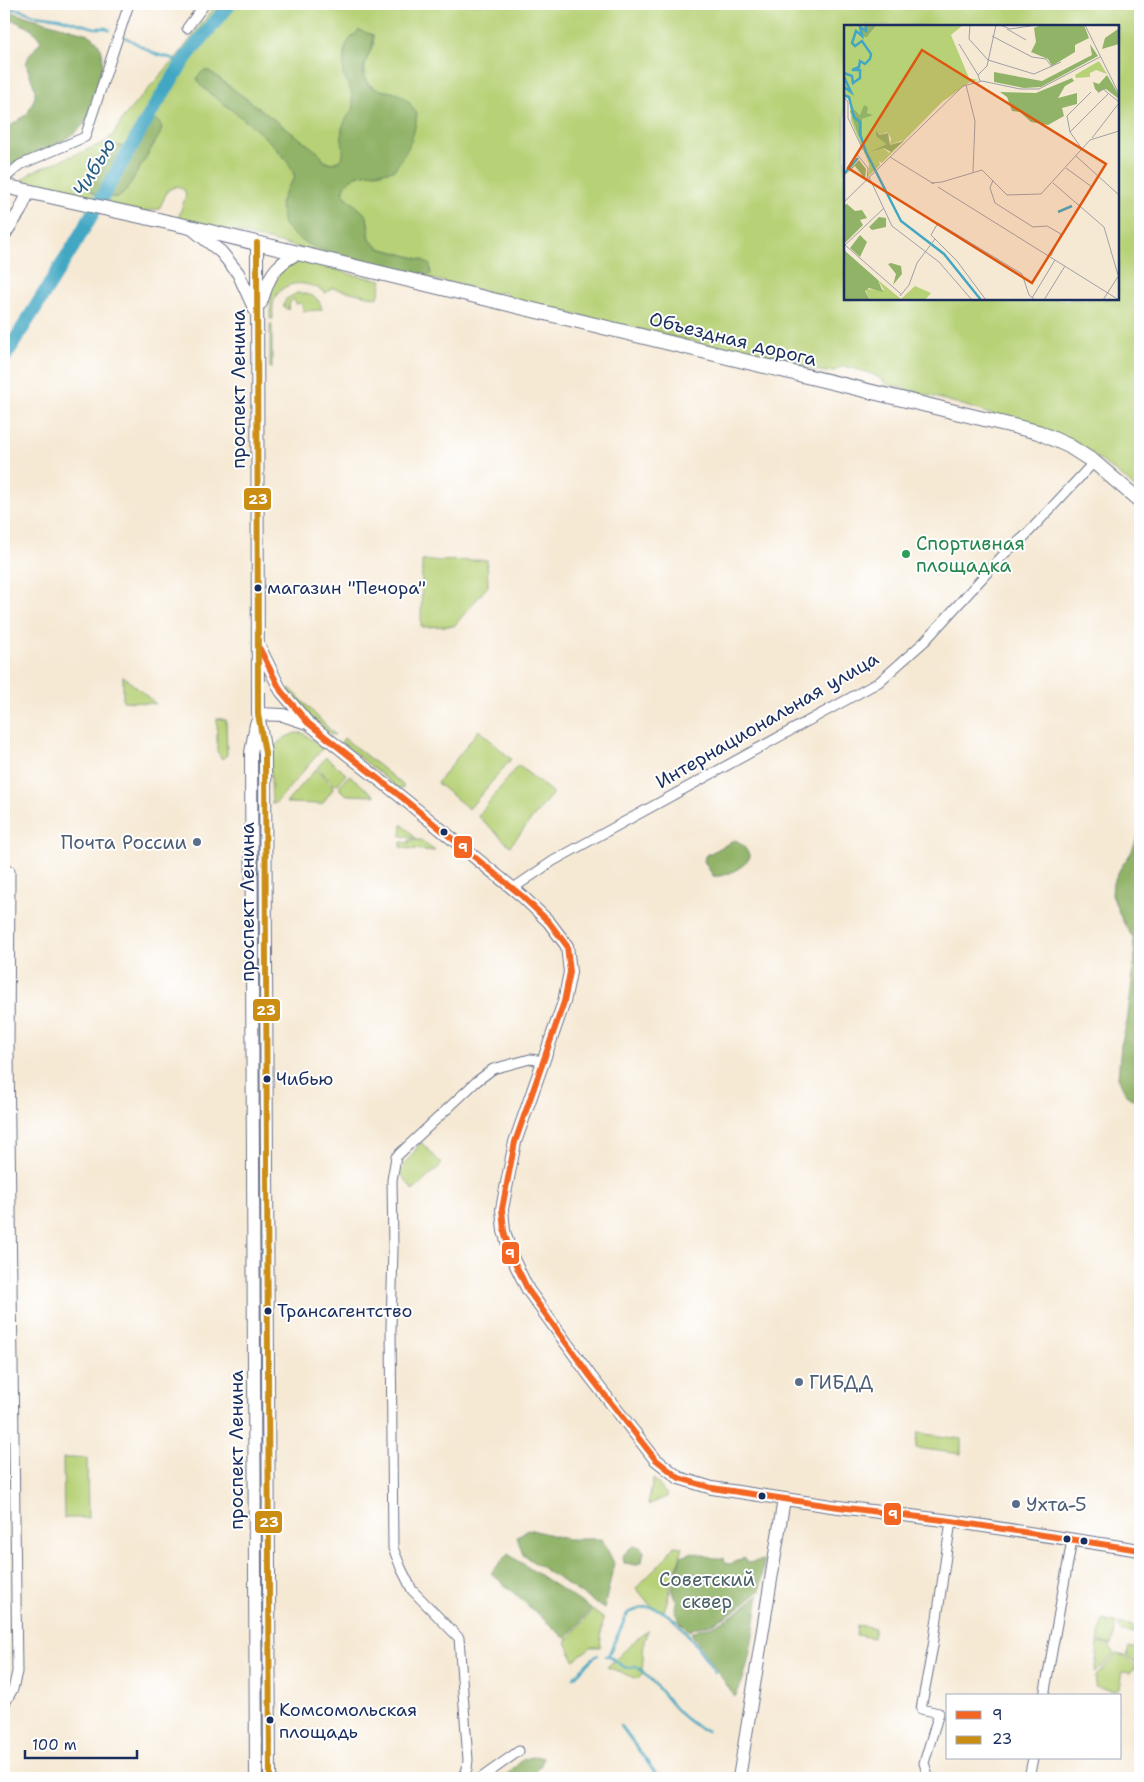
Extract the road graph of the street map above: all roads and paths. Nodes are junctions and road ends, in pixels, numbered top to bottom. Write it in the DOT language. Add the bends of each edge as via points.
graph roads {
  1 [pos="129,4"];
  2 [pos="205,4"];
  3 [pos="188,28"];
  4 [pos="4,178"];
  5 [pos="4,186"];
  6 [pos="29,191"];
  7 [pos="190,228"];
  8 [pos="4,235"];
  9 [pos="257,244"];
  10 [pos="298,253"];
  11 [pos="257,314"];
  12 [pos="1094,462"];
  13 [pos="1140,501"];
  14 [pos="258,644"];
  15 [pos="258,714"];
  16 [pos="308,723"];
  17 [pos="7,870"];
  18 [pos="512,889"];
  19 [pos="544,1061"];
  20 [pos="253,1121"];
  21 [pos="267,1121"];
  22 [pos="784,1499"];
  23 [pos="951,1521"];
  24 [pos="1072,1540"];
  25 [pos="1140,1550"];
  26 [pos="1044,1694"];
  27 [pos="4,1705"];
  28 [pos="519,1751"];
  29 [pos="1033,1760"];
  30 [pos="256,1778"];
  31 [pos="270,1778"];
  32 [pos="462,1778"];
  33 [pos="481,1778"];
  34 [pos="739,1778"];
  35 [pos="928,1778"];
  36 [pos="1029,1778"];
  1 -- 4 [label="street" via="85,137 20,165"];
  2 -- 3 [label="street"];
  5 -- 6 [label="main road, Объездная дорога"];
  6 -- 7 [label="main road, Объездная дорога"];
  6 -- 8 [label="main road"];
  7 -- 9 [label="main road, Объездная дорога"];
  7 -- 11 [label="main road" via="221,252 238,273"];
  9 -- 10 [label="main road, Объездная дорога"];
  9 -- 11 [label="main road, проспект Ленина"];
  10 -- 11 [label="main road" via="275,268"];
  10 -- 12 [label="main road, Объездная дорога" via="1038,432"];
  11 -- 14 [label="main road, проспект Ленина"];
  12 -- 13 [label="main road, Объездная дорога"];
  12 -- 18 [label="street, Интернациональная улица" via="925,641 879,682 553,861"];
  14 -- 15 [label="main road, проспект Ленина"];
  14 -- 16 [label="main road" via="281,691"];
  15 -- 16 [label="main road" via="283,715"];
  15 -- 20 [label="main road, проспект Ленина" via="251,753"];
  15 -- 21 [label="main road, проспект Ленина" via="265,754"];
  16 -- 18 [label="main road"];
  17 -- 27 [label="street" via="17,1672 13,1689"];
  18 -- 19 [label="main road" via="549,922 567,946 570,972 564,1002"];
  19 -- 22 [label="main road" via="515,1142 502,1209 511,1255 528,1290 655,1459 679,1478 712,1488"];
  19 -- 32 [label="street" via="530,1059 493,1069 477,1081 396,1157 392,1180 393,1548 412,1590 459,1638 468,1760"];
  20 -- 21 [label="main road"];
  20 -- 30 [label="main road, проспект Ленина"];
  21 -- 31 [label="main road, проспект Ленина"];
  22 -- 23 [label="main road"];
  22 -- 34 [label="main road"];
  23 -- 24 [label="main road"];
  23 -- 35 [label="street" via="921,1709 940,1712 924,1763"];
  24 -- 25 [label="main road"];
  24 -- 26 [label="street"];
  28 -- 33 [label="street"];
  29 -- 36 [label="street"];
}
